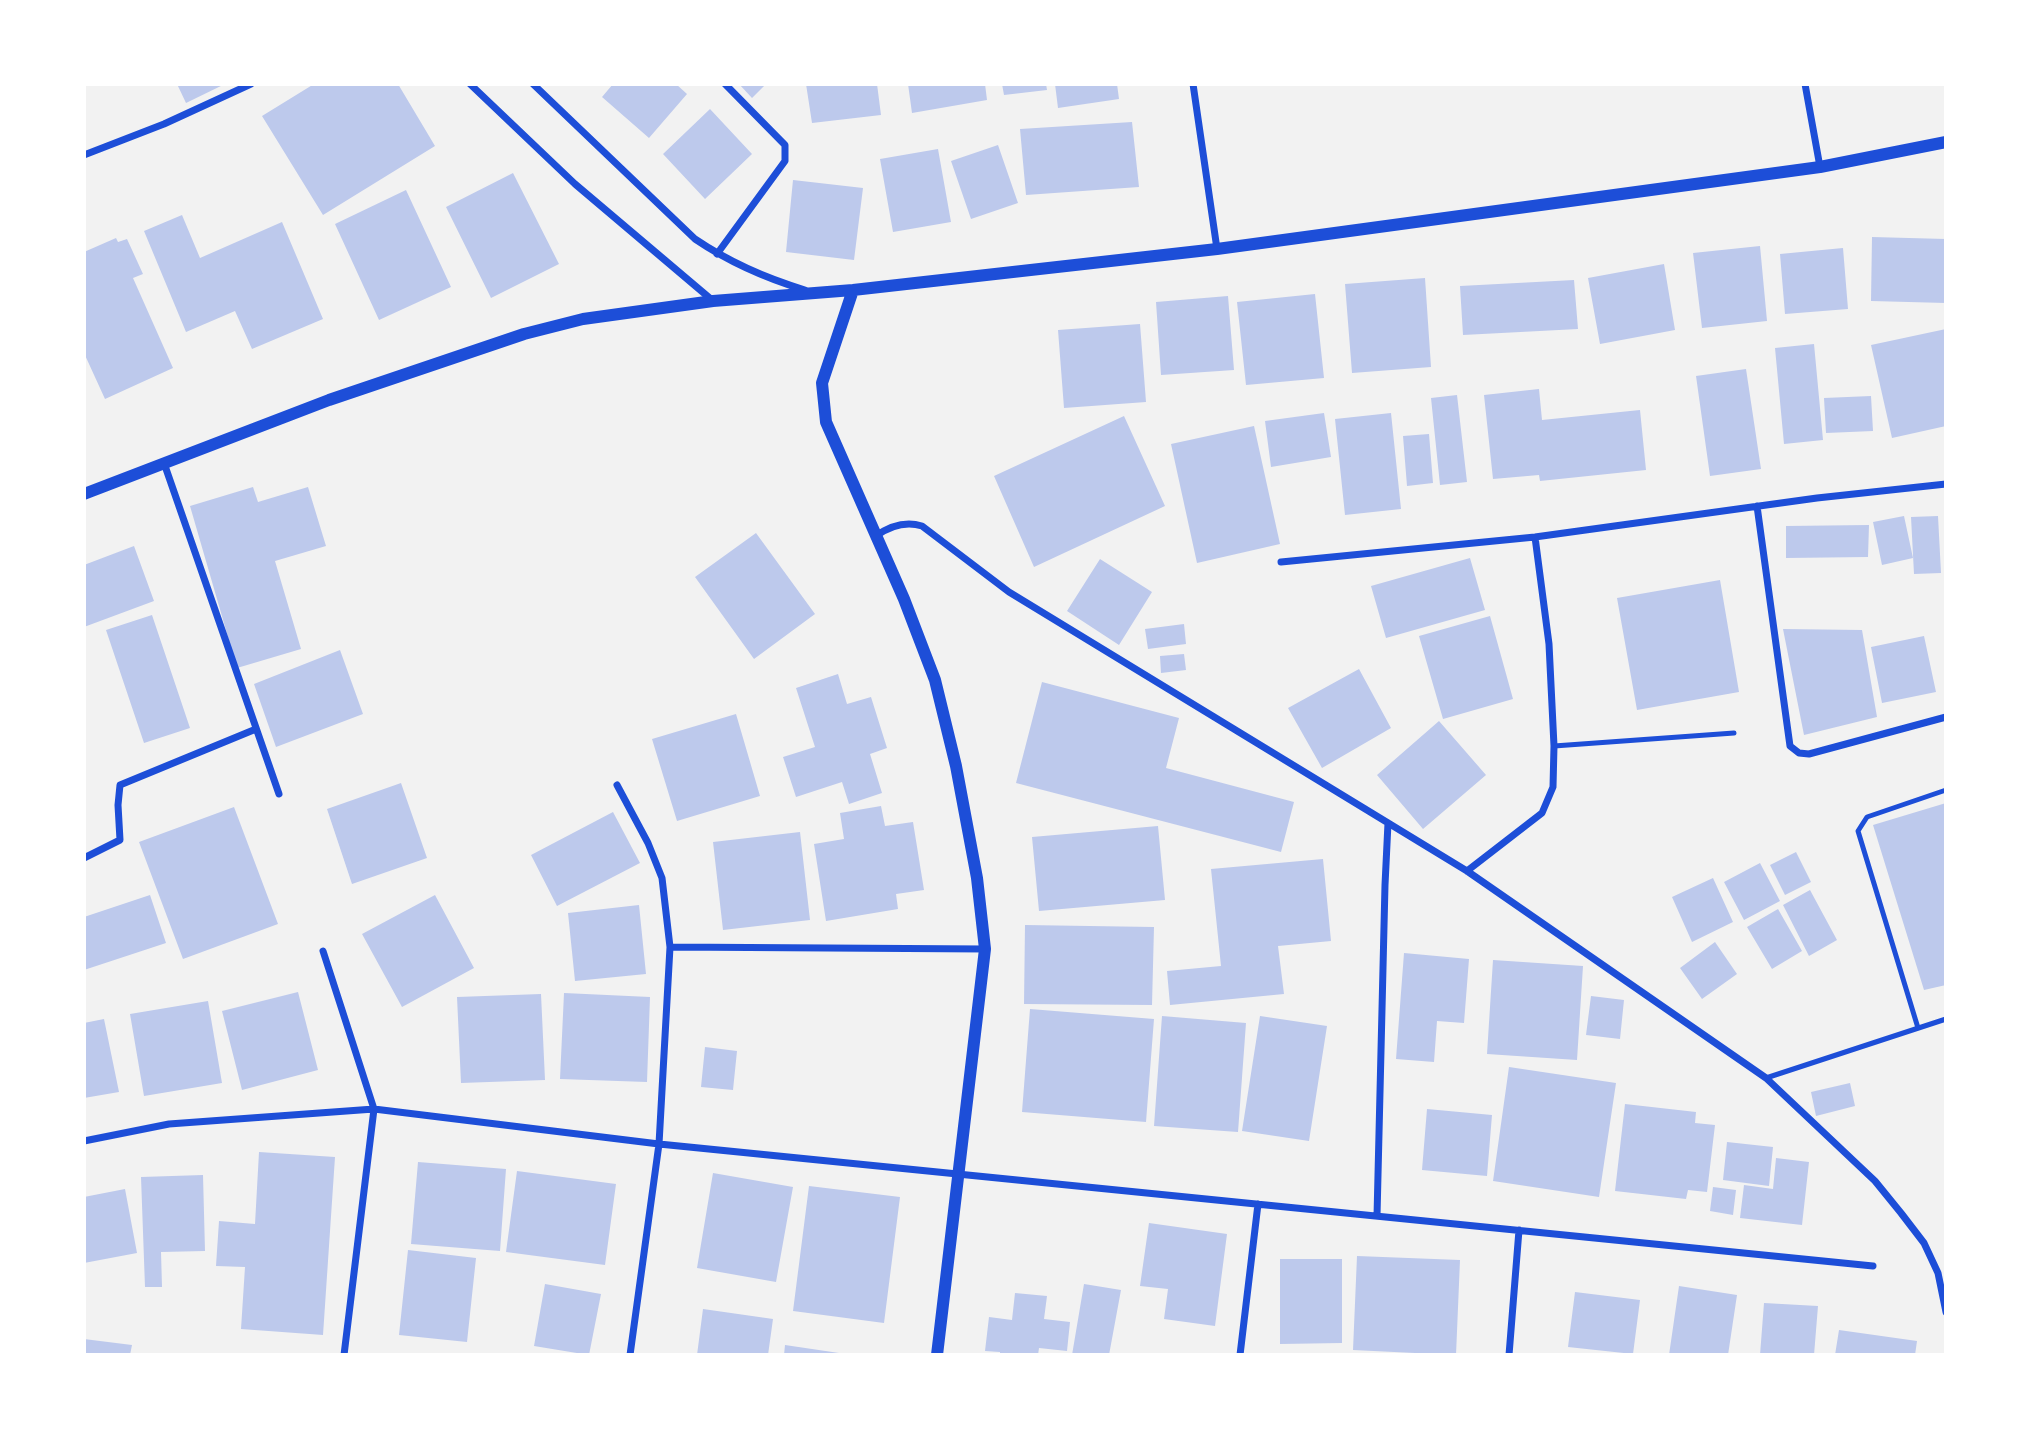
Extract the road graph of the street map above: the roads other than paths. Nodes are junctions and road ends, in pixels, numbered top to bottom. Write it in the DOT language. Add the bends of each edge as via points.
graph roads {
  1 [pos="251,84"];
  2 [pos="470,84"];
  3 [pos="533,84"];
  4 [pos="725,84"];
  5 [pos="1193,84"];
  6 [pos="1805,84"];
  7 [pos="1946,142"];
  8 [pos="84,155"];
  9 [pos="1820,167"];
  10 [pos="1217,249"];
  11 [pos="717,254"];
  12 [pos="853,290"];
  13 [pos="815,294"];
  14 [pos="713,301"];
  15 [pos="164,463"];
  16 [pos="1946,484"];
  17 [pos="84,494"];
  18 [pos="1757,506"];
  19 [pos="876,536"];
  20 [pos="1535,537"];
  21 [pos="1281,562"];
  22 [pos="1946,717"];
  23 [pos="256,729"];
  24 [pos="1734,733"];
  25 [pos="1554,746"];
  26 [pos="617,785"];
  27 [pos="1946,790"];
  28 [pos="279,794"];
  29 [pos="1388,823"];
  30 [pos="84,859"];
  31 [pos="1467,871"];
  32 [pos="670,947"];
  33 [pos="985,949"];
  34 [pos="323,951"];
  35 [pos="1946,1019"];
  36 [pos="1918,1028"];
  37 [pos="1766,1078"];
  38 [pos="374,1109"];
  39 [pos="84,1141"];
  40 [pos="659,1144"];
  41 [pos="957,1174"];
  42 [pos="1258,1204"];
  43 [pos="1377,1216"];
  44 [pos="1519,1230"];
  45 [pos="1873,1266"];
  46 [pos="1946,1312"];
  47 [pos="344,1355"];
  48 [pos="630,1355"];
  49 [pos="937,1355"];
  50 [pos="1240,1355"];
  51 [pos="1509,1355"];
  1 -- 8 [label="street"];
  2 -- 14 [label="street" via="575,184"];
  3 -- 11 [label="street" via="695,239"];
  4 -- 11 [label="street" via="785,145 785,161"];
  5 -- 10 [label="street"];
  6 -- 9 [label="street"];
  7 -- 9 [label="street"];
  9 -- 10 [label="street"];
  10 -- 12 [label="street"];
  11 -- 13 [label="street"];
  12 -- 13 [label="street"];
  12 -- 19 [label="street" via="822,383 823,402 826,422"];
  13 -- 14 [label="street"];
  14 -- 15 [label="street" via="583,318 524,334 329,400"];
  15 -- 17 [label="street"];
  15 -- 23 [label="street"];
  16 -- 18 [label="street"];
  18 -- 20 [label="street"];
  18 -- 22 [label="street" via="1790,746 1809,754"];
  19 -- 29 [label="street" via="892,526 922,526 1009,592"];
  19 -- 33 [label="street" via="934,680 956,766"];
  20 -- 21 [label="street"];
  20 -- 25 [label="street" via="1549,644"];
  23 -- 28 [label="street"];
  23 -- 30 [label="street" via="120,785 120,840"];
  24 -- 25 [label="lane"];
  25 -- 31 [label="street" via="1553,787 1542,813"];
  26 -- 32 [label="street" via="662,878"];
  27 -- 36 [label="lane" via="1867,817 1858,831"];
  29 -- 31 [label="street"];
  29 -- 43 [label="street"];
  31 -- 37 [label="street"];
  32 -- 33 [label="street"];
  32 -- 40 [label="street"];
  33 -- 41 [label="street"];
  34 -- 38 [label="street"];
  35 -- 36 [label="lane"];
  36 -- 37 [label="lane"];
  37 -- 46 [label="street" via="1875,1181 1901,1213 1924,1243 1938,1273"];
  38 -- 39 [label="street" via="169,1124"];
  38 -- 40 [label="street"];
  38 -- 47 [label="street"];
  40 -- 41 [label="street"];
  40 -- 48 [label="street"];
  41 -- 42 [label="street"];
  41 -- 49 [label="street"];
  42 -- 43 [label="street"];
  42 -- 50 [label="street"];
  43 -- 44 [label="street"];
  44 -- 45 [label="street"];
  44 -- 51 [label="street"];
}
